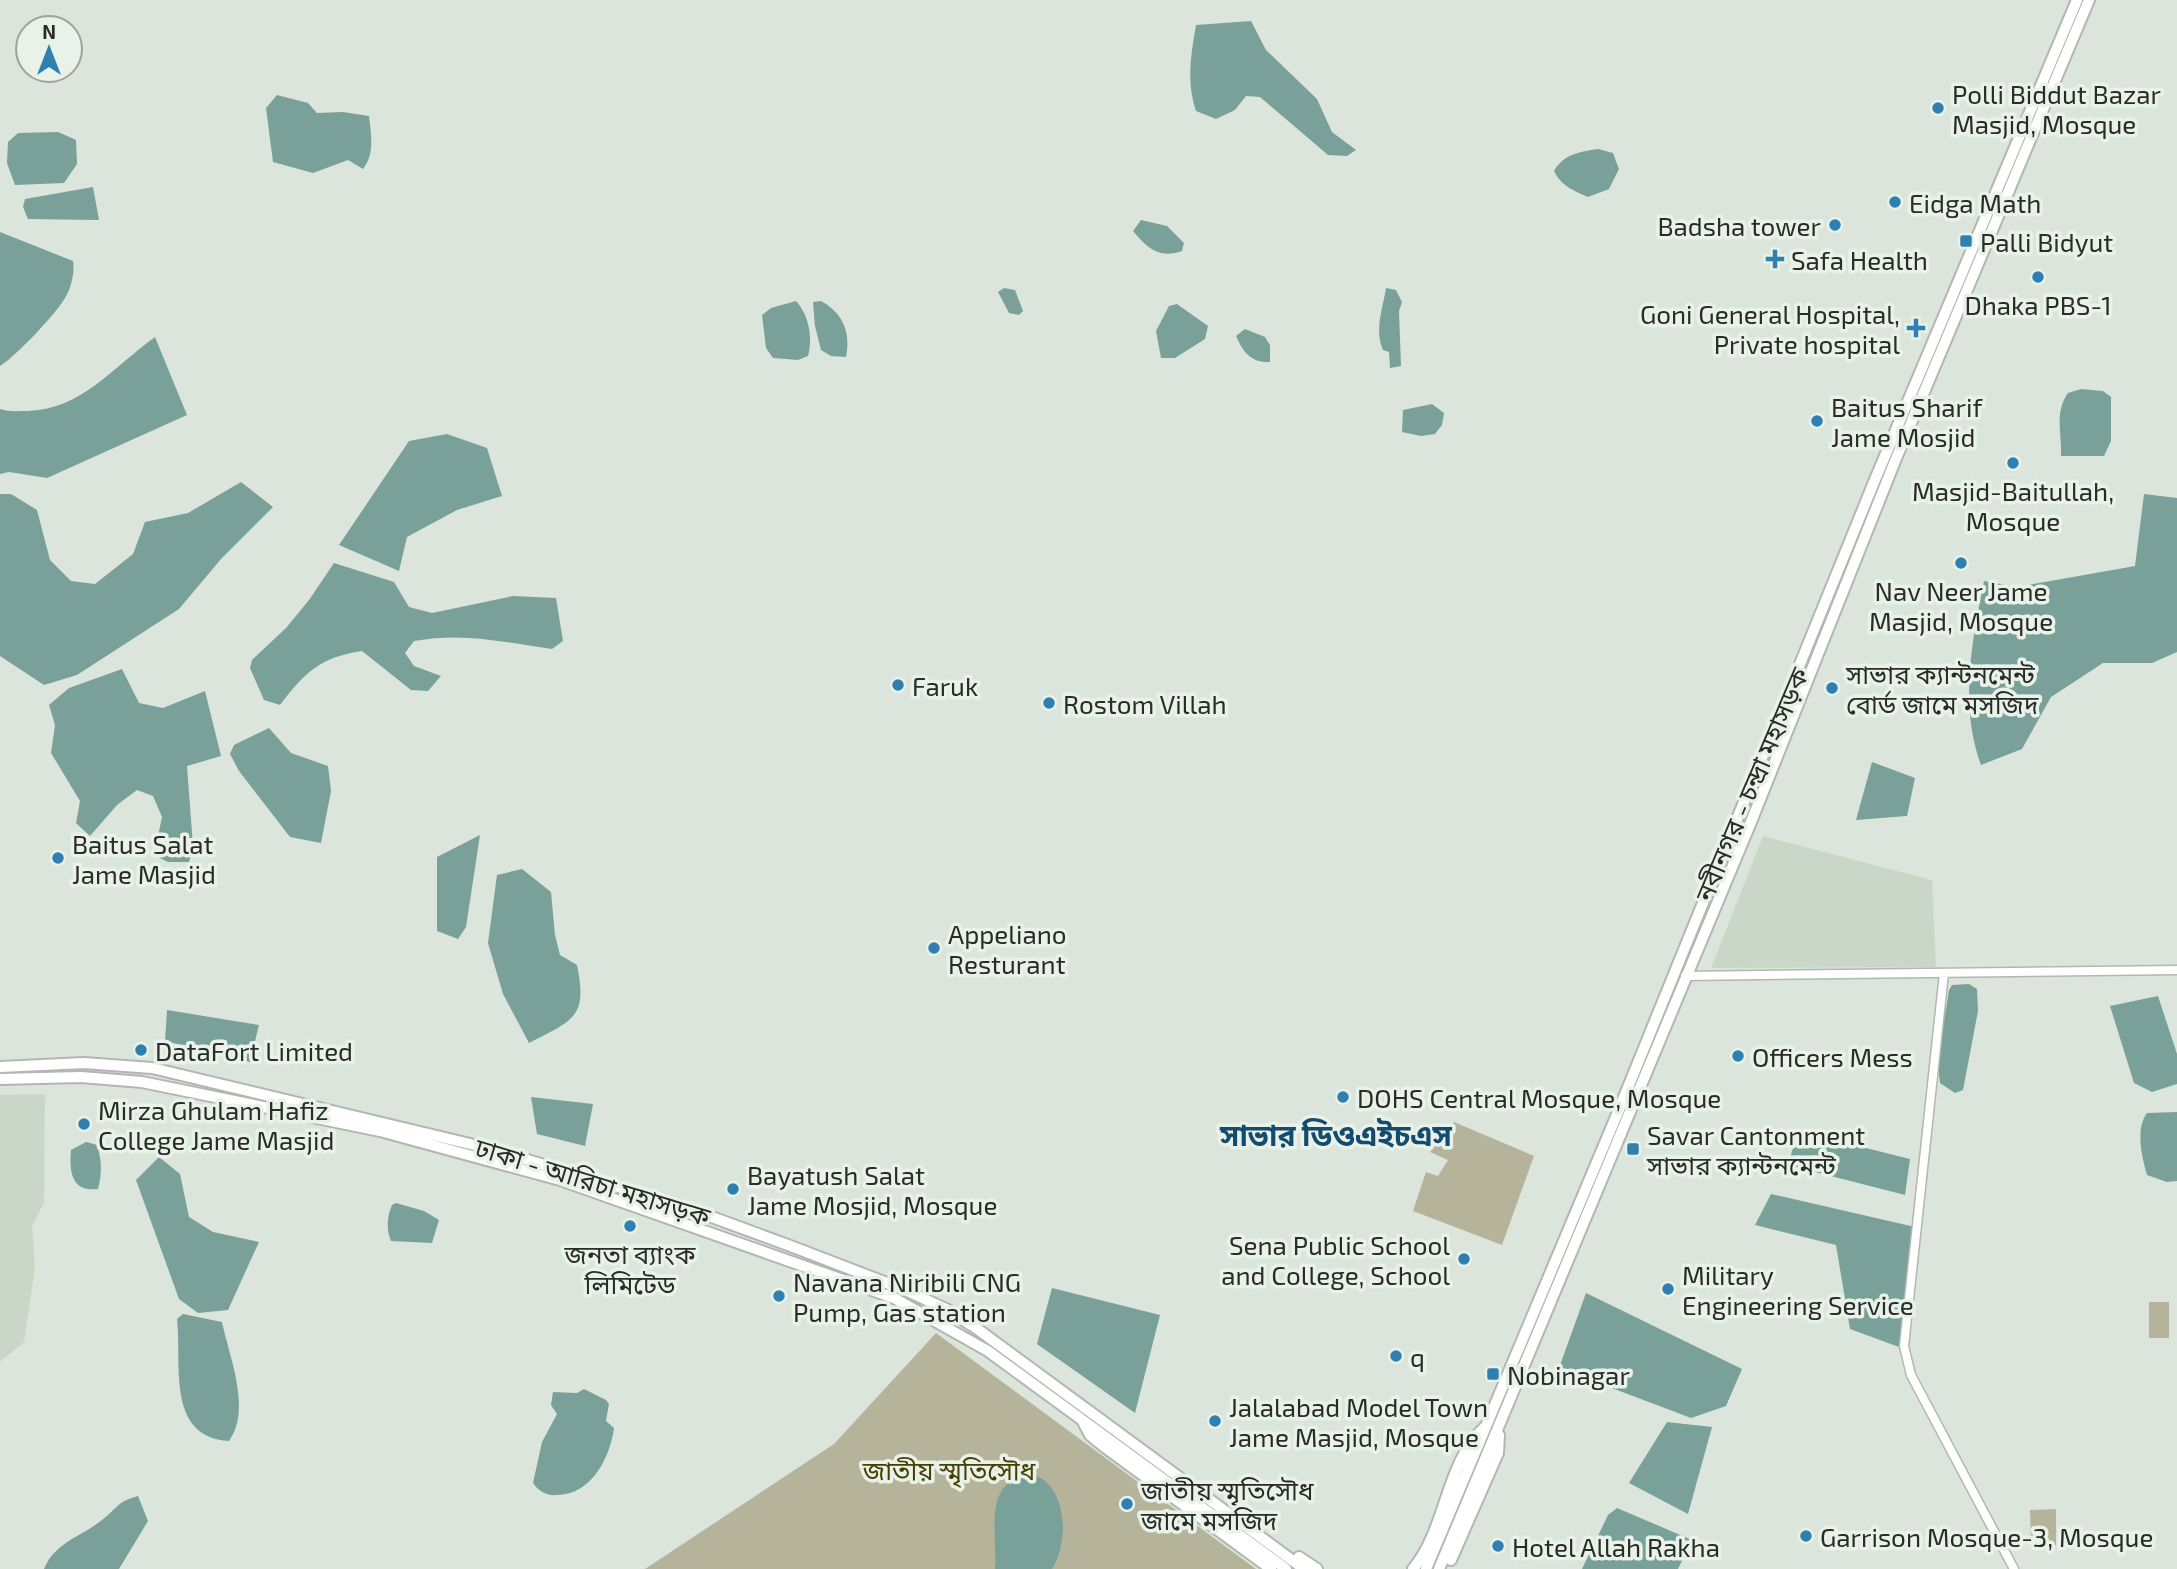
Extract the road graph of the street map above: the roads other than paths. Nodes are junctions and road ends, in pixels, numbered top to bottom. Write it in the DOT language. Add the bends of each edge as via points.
graph roads {
  1 [pos="2077,0"];
  2 [pos="2088,0"];
  3 [pos="2177,970"];
  4 [pos="1944,973"];
  5 [pos="1685,976"];
  6 [pos="0,1067"];
  7 [pos="0,1079"];
  8 [pos="1080,1418"];
  9 [pos="1487,1425"];
  10 [pos="1499,1429"];
  11 [pos="1268,1542"];
  12 [pos="1271,1569"];
  13 [pos="1286,1569"];
  14 [pos="1304,1569"];
  15 [pos="1317,1569"];
  16 [pos="1413,1569"];
  17 [pos="1426,1569"];
  18 [pos="1440,1569"];
  19 [pos="1447,1569"];
  20 [pos="2014,1569"];
  1 -- 9 [label="highway, নবীনগর - চন্দ্রা মহাসড়ক"];
  2 -- 5 [label="highway, নবীনগর - চন্দ্রা মহাসড়ক"];
  3 -- 4 [label="street"];
  4 -- 5 [label="street"];
  4 -- 20 [label="street" via="1904,1346 1911,1375"];
  5 -- 10 [label="highway, নবীনগর - চন্দ্রা মহাসড়ক"];
  6 -- 11 [label="highway, ঢাকা - আরিচা মহাসড়ক" via="118,1064 190,1075 544,1163 788,1245 947,1309"];
  7 -- 8 [label="highway" via="81,1077 142,1082 380,1131 560,1180 894,1298 955,1329"];
  8 -- 12 [label="highway" via="1090,1435 1106,1448"];
  8 -- 13 [label="highway"];
  9 -- 16 [label="highway" via="1469,1441"];
  9 -- 17 [label="highway, নবীনগর - চন্দ্রা মহাসড়ক"];
  10 -- 18 [label="highway, নবীনগর - চন্দ্রা মহাসড়ক"];
  10 -- 19 [label="highway" via="1498,1453"];
  11 -- 14 [label="highway, ঢাকা - আরিচা মহাসড়ক"];
  11 -- 15 [label="highway"];
}
